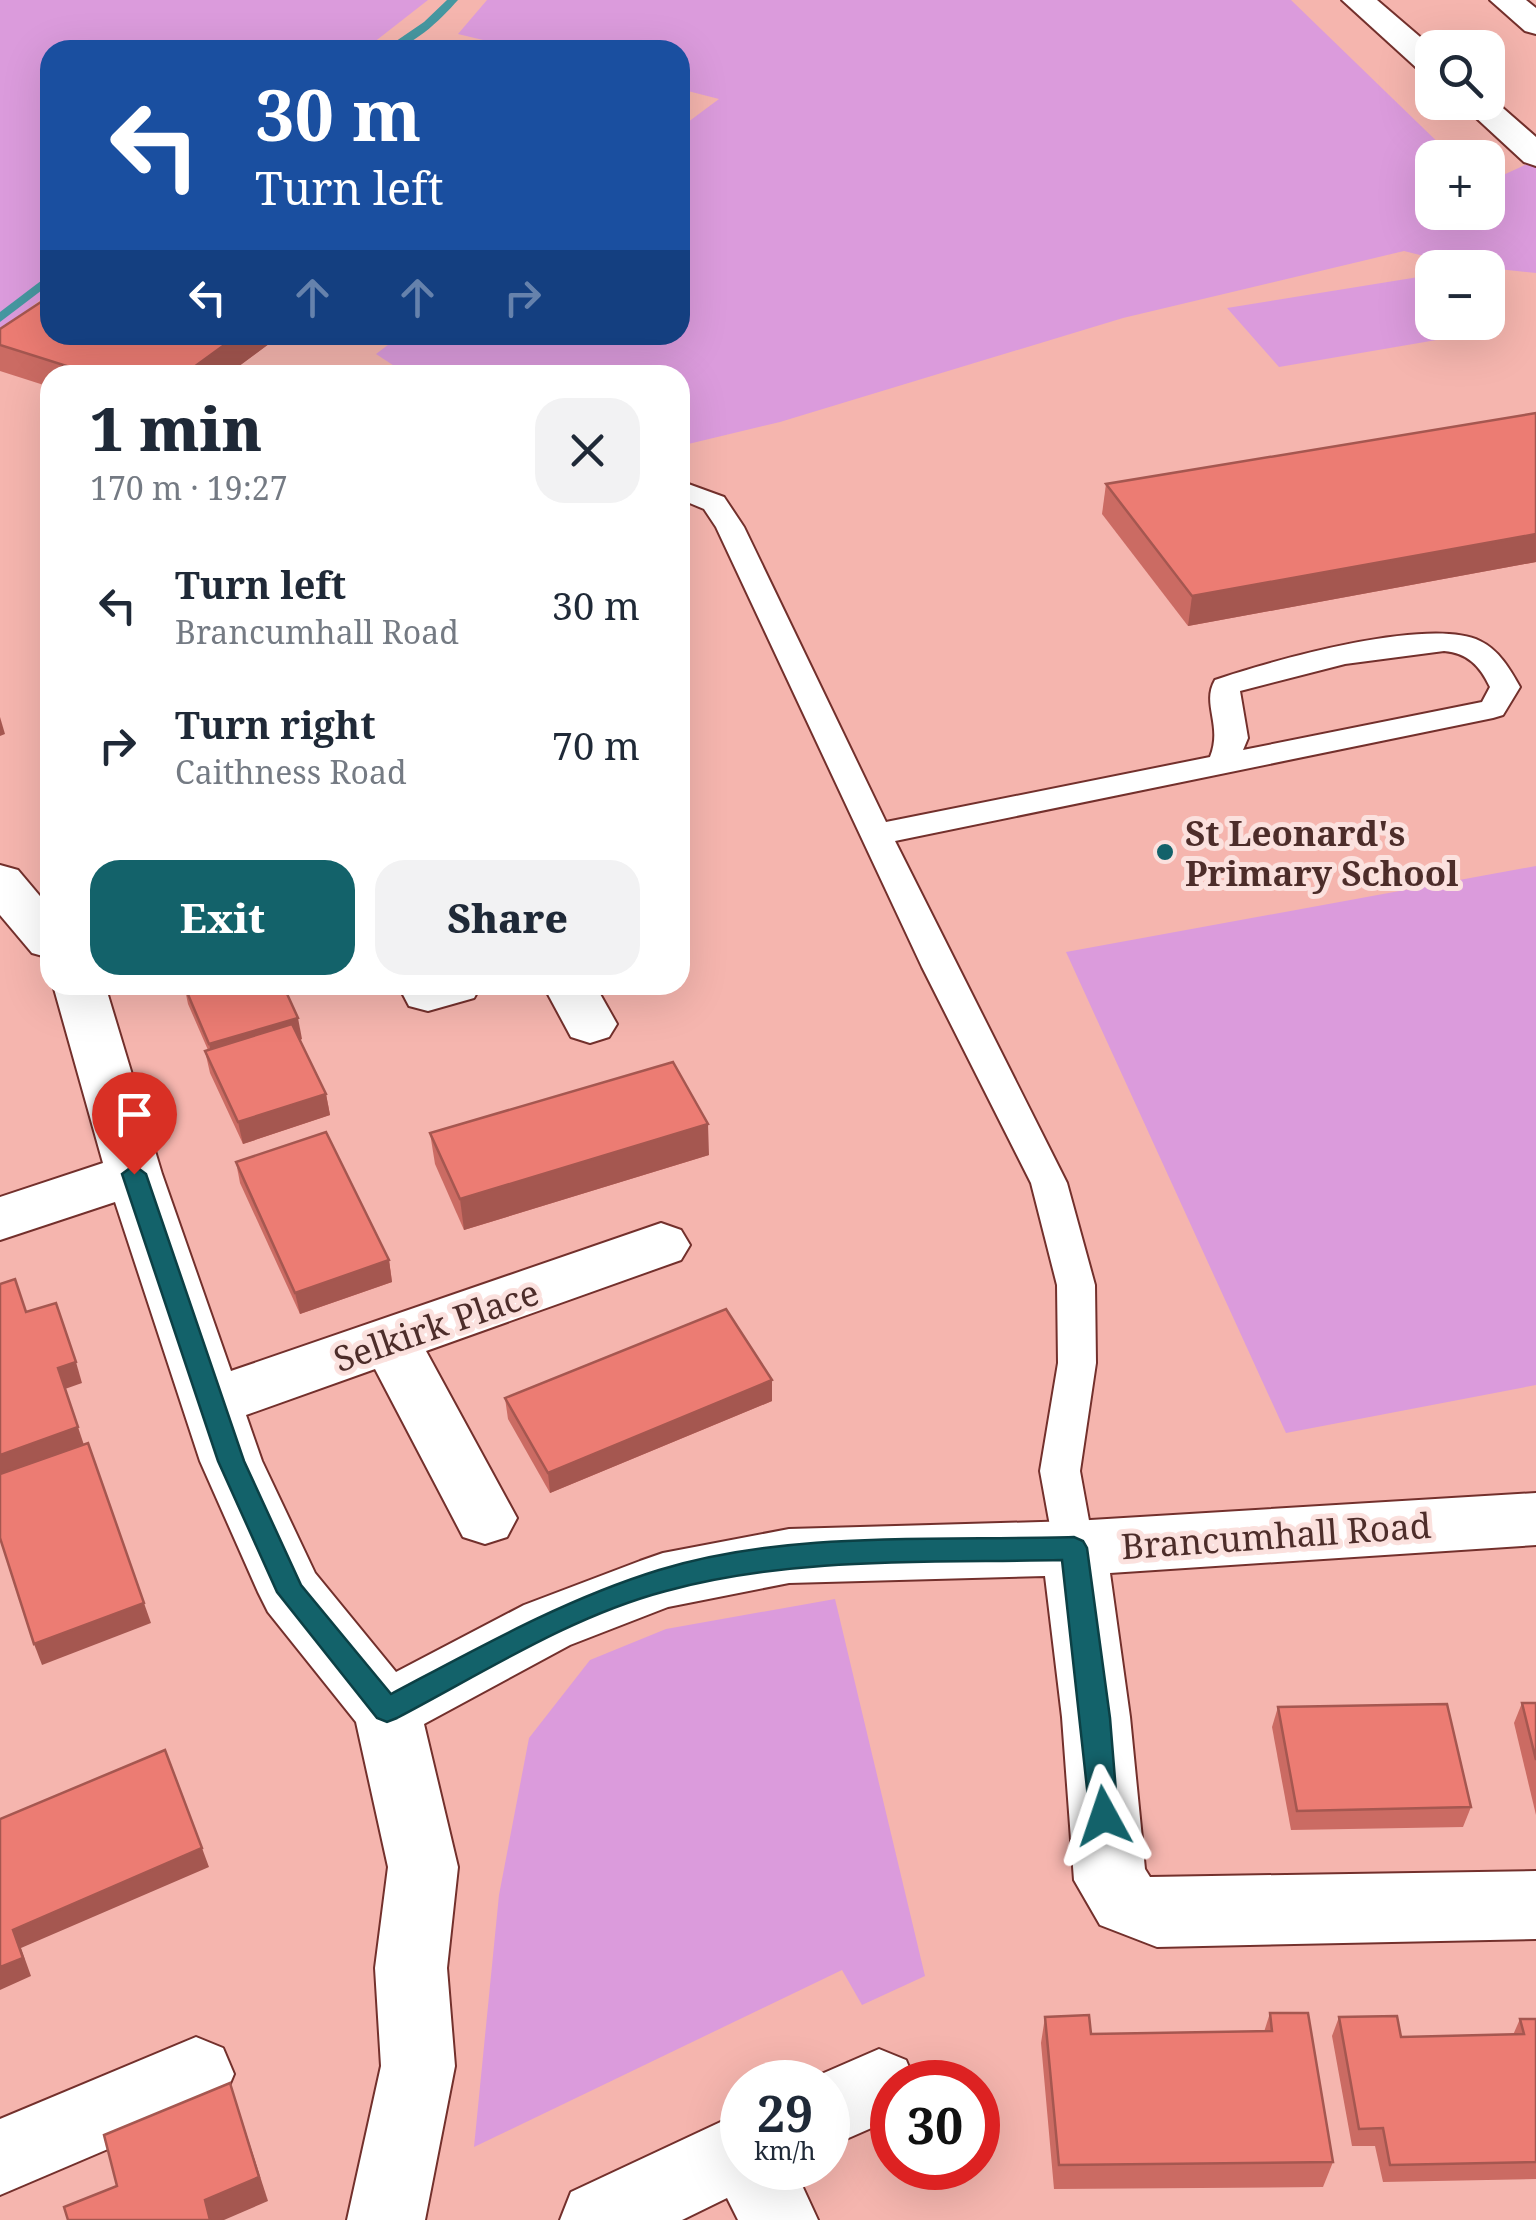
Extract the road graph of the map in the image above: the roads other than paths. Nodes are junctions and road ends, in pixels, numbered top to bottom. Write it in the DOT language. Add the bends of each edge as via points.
graph roads {
  1 [pos="1358,0"];
  2 [pos="1506,0"];
  3 [pos="1536,24"];
  4 [pos="1415,49"];
  5 [pos="1496,120"];
  6 [pos="1536,155"];
  7 [pos="690,493"];
  8 [pos="1223,762"];
  9 [pos="878,834"];
  10 [pos="0,882"];
  11 [pos="40,928"];
  12 [pos="81,995"];
  13 [pos="134,1174"];
  14 [pos="0,1219"];
  15 [pos="662,1245"];
  16 [pos="390,1342"];
  17 [pos="210,1402"];
  18 [pos="485,1518"];
  19 [pos="1536,1519"];
  20 [pos="1074,1548"];
  21 [pos="387,1710"];
  22 [pos="1536,1906"];
  23 [pos="196,2074"];
  24 [pos="0,2157"];
  25 [pos="720,2161"];
  26 [pos="765,2190"];
  27 [pos="386,2220"];
  28 [pos="599,2220"];
  29 [pos="779,2220"];
  1 -- 4 [label="street"];
  2 -- 3 [label="street"];
  5 -- 6 [label="street"];
  7 -- 9 [label="lane" via="714,503 730,526"];
  8 -- 8 [label="lane" via="1233,738 1225,686 1254,675 1431,641 1463,644 1492,661 1505,688 1493,709"];
  8 -- 9 [label="lane"];
  9 -- 20 [label="lane" via="1048,1183 1076,1285 1077,1363 1060,1471"];
  10 -- 11 [label="street"];
  12 -- 13 [label="street"];
  13 -- 14 [label="street"];
  13 -- 17 [label="street"];
  15 -- 16 [label="street, Selkirk Place"];
  16 -- 17 [label="street, Selkirk Place"];
  16 -- 18 [label="street"];
  17 -- 21 [label="street" via="291,1592"];
  19 -- 20 [label="street, Brancumhall Road"];
  20 -- 21 [label="street, Brancumhall Road" via="788,1556 662,1580 547,1625"];
  20 -- 22 [label="street" via="1110,1880 1125,1901 1157,1912"];
  21 -- 27 [label="street" via="423,1868 411,1968 418,2066"];
  23 -- 24 [label="street"];
  25 -- 28 [label="street"];
  26 -- 29 [label="street"];
}
